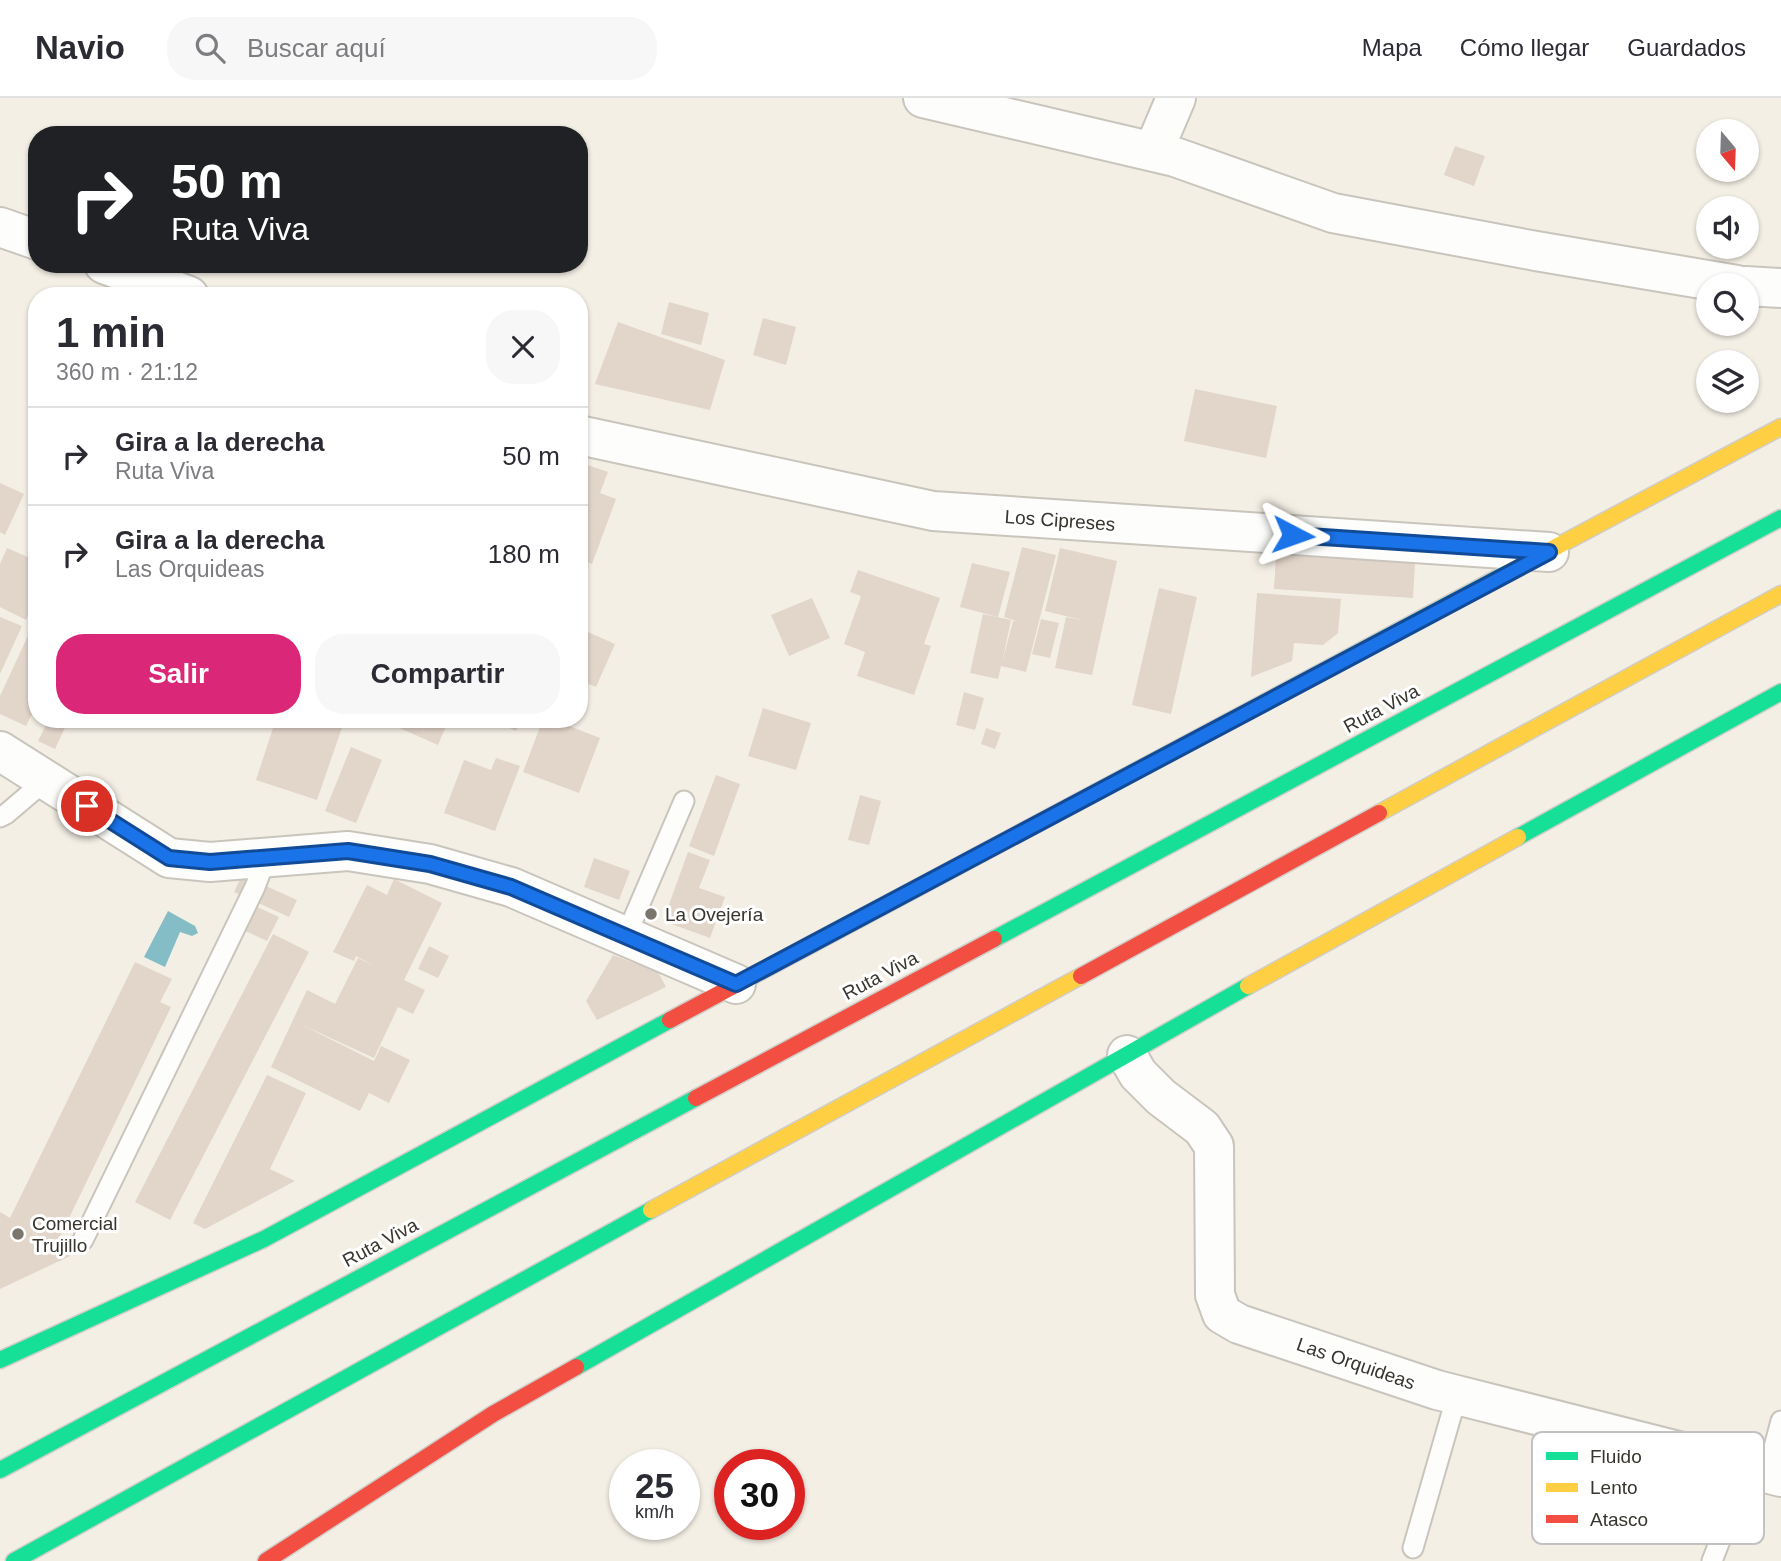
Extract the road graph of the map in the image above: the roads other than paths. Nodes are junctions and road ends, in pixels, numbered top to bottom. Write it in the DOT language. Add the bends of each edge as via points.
graph roads {
  1 [pos="923,98"];
  2 [pos="1177,98"];
  3 [pos="1153,152"];
  4 [pos="0,227"];
  5 [pos="28,237"];
  6 [pos="120,273"];
  7 [pos="1696,278"];
  8 [pos="145,287"];
  9 [pos="1759,287"];
  10 [pos="1781,288"];
  11 [pos="1781,427"];
  12 [pos="588,437"];
  13 [pos="1781,518"];
  14 [pos="1549,552"];
  15 [pos="1781,594"];
  16 [pos="1781,692"];
  17 [pos="0,751"];
  18 [pos="46,780"];
  19 [pos="684,801"];
  20 [pos="0,817"];
  21 [pos="266,858"];
  22 [pos="626,936"];
  23 [pos="736,984"];
  24 [pos="1127,1055"];
  25 [pos="83,1240"];
  26 [pos="0,1360"];
  27 [pos="1457,1395"];
  28 [pos="1781,1420"];
  29 [pos="1603,1432"];
  30 [pos="0,1470"];
  31 [pos="1765,1473"];
  32 [pos="1722,1544"];
  33 [pos="1413,1548"];
  34 [pos="14,1561"];
  35 [pos="266,1561"];
  36 [pos="1712,1561"];
  1 -- 3 [label="street"];
  2 -- 3 [label="street"];
  3 -- 7 [label="street" via="1333,213"];
  4 -- 5 [label="street"];
  6 -- 8 [label="street"];
  9 -- 10 [label="street"];
  11 -- 14 [label="main road"];
  12 -- 14 [label="street, Los Cipreses" via="933,511"];
  13 -- 30 [label="main road, Ruta Viva"];
  14 -- 23 [label="main road"];
  15 -- 34 [label="main road"];
  16 -- 24 [label="main road"];
  17 -- 18 [label="street"];
  18 -- 20 [label="lane"];
  18 -- 21 [label="street" via="169,858 210,862"];
  19 -- 22 [label="lane"];
  21 -- 22 [label="street" via="348,851 430,864 511,887"];
  21 -- 25 [label="lane"];
  22 -- 23 [label="street"];
  23 -- 26 [label="main road" via="264,1239"];
  24 -- 27 [label="street, Las Orquideas" via="1139,1074 1202,1128 1214,1146 1215,1295 1222,1314 1239,1324"];
  24 -- 35 [label="main road" via="492,1414"];
  27 -- 29 [label="street, Las Orquideas"];
  27 -- 33 [label="lane"];
  28 -- 31 [label="lane"];
  32 -- 36 [label="lane"];
}
